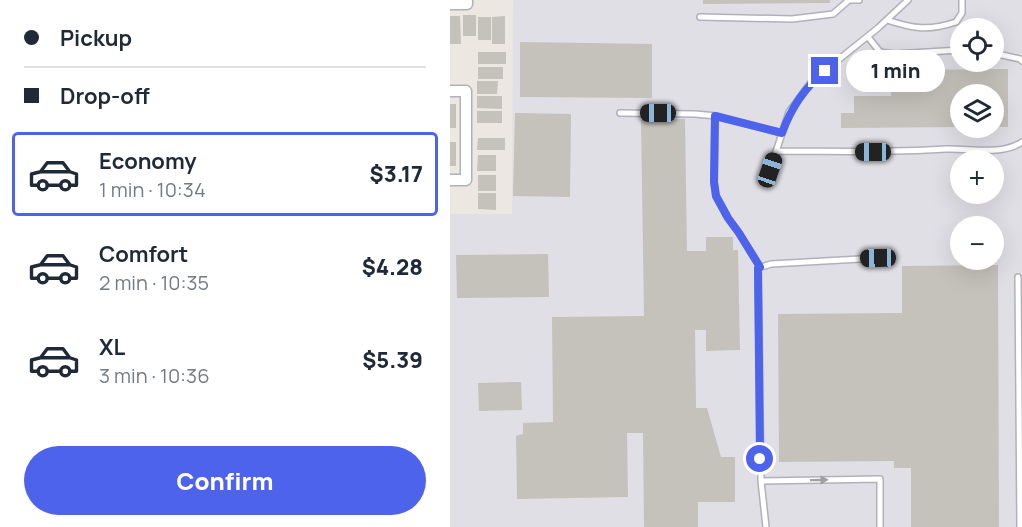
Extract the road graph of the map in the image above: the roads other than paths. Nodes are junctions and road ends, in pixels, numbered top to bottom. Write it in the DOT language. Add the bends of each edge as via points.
graph roads {
  1 [pos="467,0"];
  2 [pos="859,0"];
  3 [pos="900,0"];
  4 [pos="908,0"];
  5 [pos="962,0"];
  6 [pos="450,4"];
  7 [pos="700,17"];
  8 [pos="887,20"];
  9 [pos="868,37"];
  10 [pos="950,51"];
  11 [pos="1004,55"];
  12 [pos="1022,61"];
  13 [pos="450,91"];
  14 [pos="620,113"];
  15 [pos="715,116"];
  16 [pos="782,133"];
  17 [pos="1022,142"];
  18 [pos="776,151"];
  19 [pos="770,170"];
  20 [pos="450,180"];
  21 [pos="878,258"];
  22 [pos="760,267"];
  23 [pos="1018,277"];
  24 [pos="761,481"];
  25 [pos="766,527"];
  26 [pos="880,527"];
  27 [pos="1020,527"];
  1 -- 6 [label="street" via="467,4"];
  2 -- 7 [label="lane" via="849,0 833,14 802,18"];
  3 -- 4 [label="lane"];
  4 -- 8 [label="lane"];
  5 -- 8 [label="lane" via="962,13 956,22 937,28 913,28"];
  8 -- 9 [label="lane"];
  9 -- 10 [label="lane" via="880,52"];
  9 -- 16 [label="lane" via="812,81 789,112"];
  11 -- 12 [label="lane"];
  13 -- 20 [label="street" via="466,91 466,180"];
  14 -- 15 [label="lane"];
  15 -- 16 [label="lane"];
  15 -- 22 [label="lane" via="716,196"];
  16 -- 18 [label="lane"];
  17 -- 18 [label="lane" via="1003,150"];
  18 -- 19 [label="lane"];
  21 -- 22 [label="lane"];
  22 -- 24 [label="lane"];
  23 -- 27 [label="lane"];
  24 -- 25 [label="lane"];
  24 -- 26 [label="lane, one-way" via="880,479"];
}
